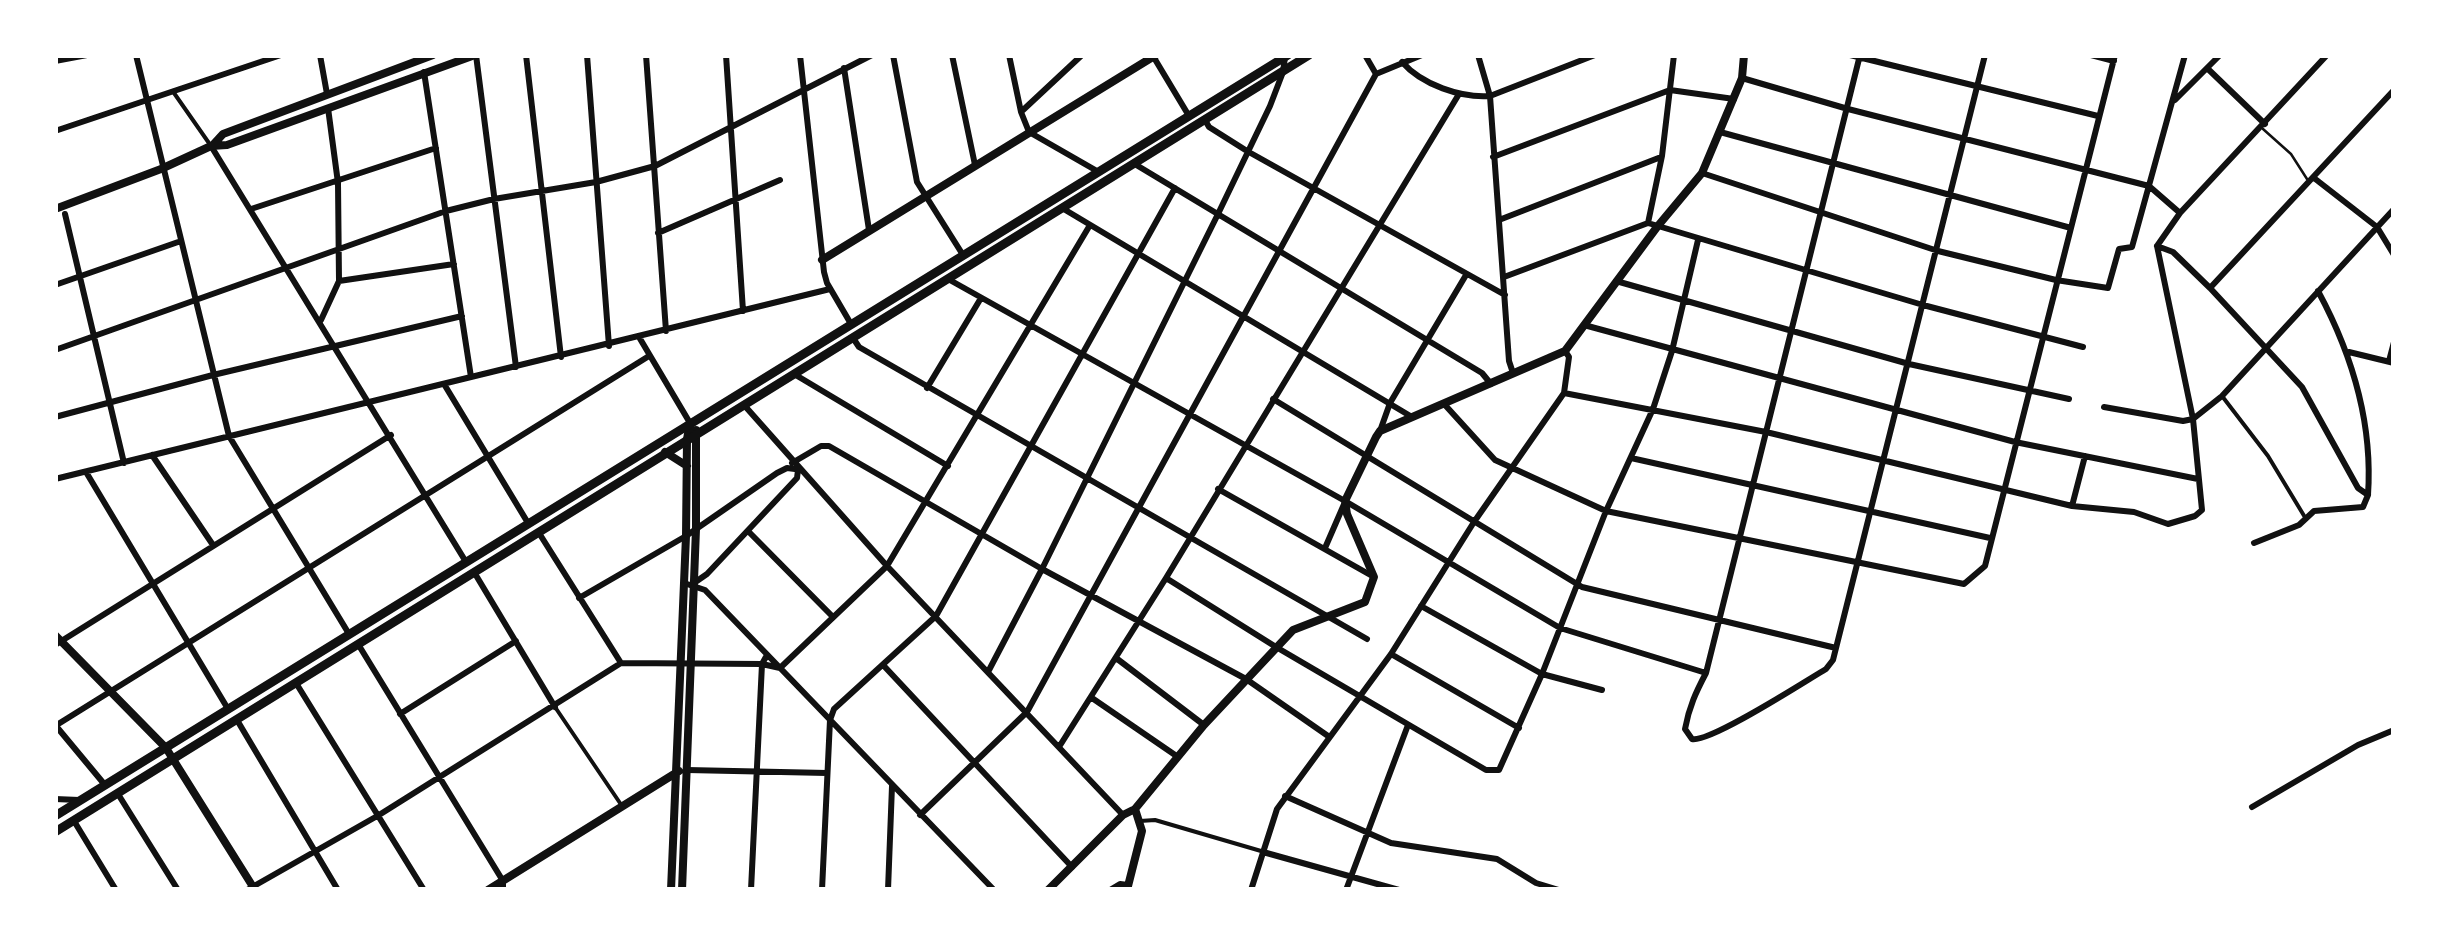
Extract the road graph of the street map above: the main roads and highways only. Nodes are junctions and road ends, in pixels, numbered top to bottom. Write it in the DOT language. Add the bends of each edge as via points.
graph roads {
  1 [pos="1309,55"];
  2 [pos="1286,56"];
  3 [pos="55,816"];
  4 [pos="55,832"];
  1 -- 4 [label="main road"];
  2 -- 3 [label="main road"];
}
